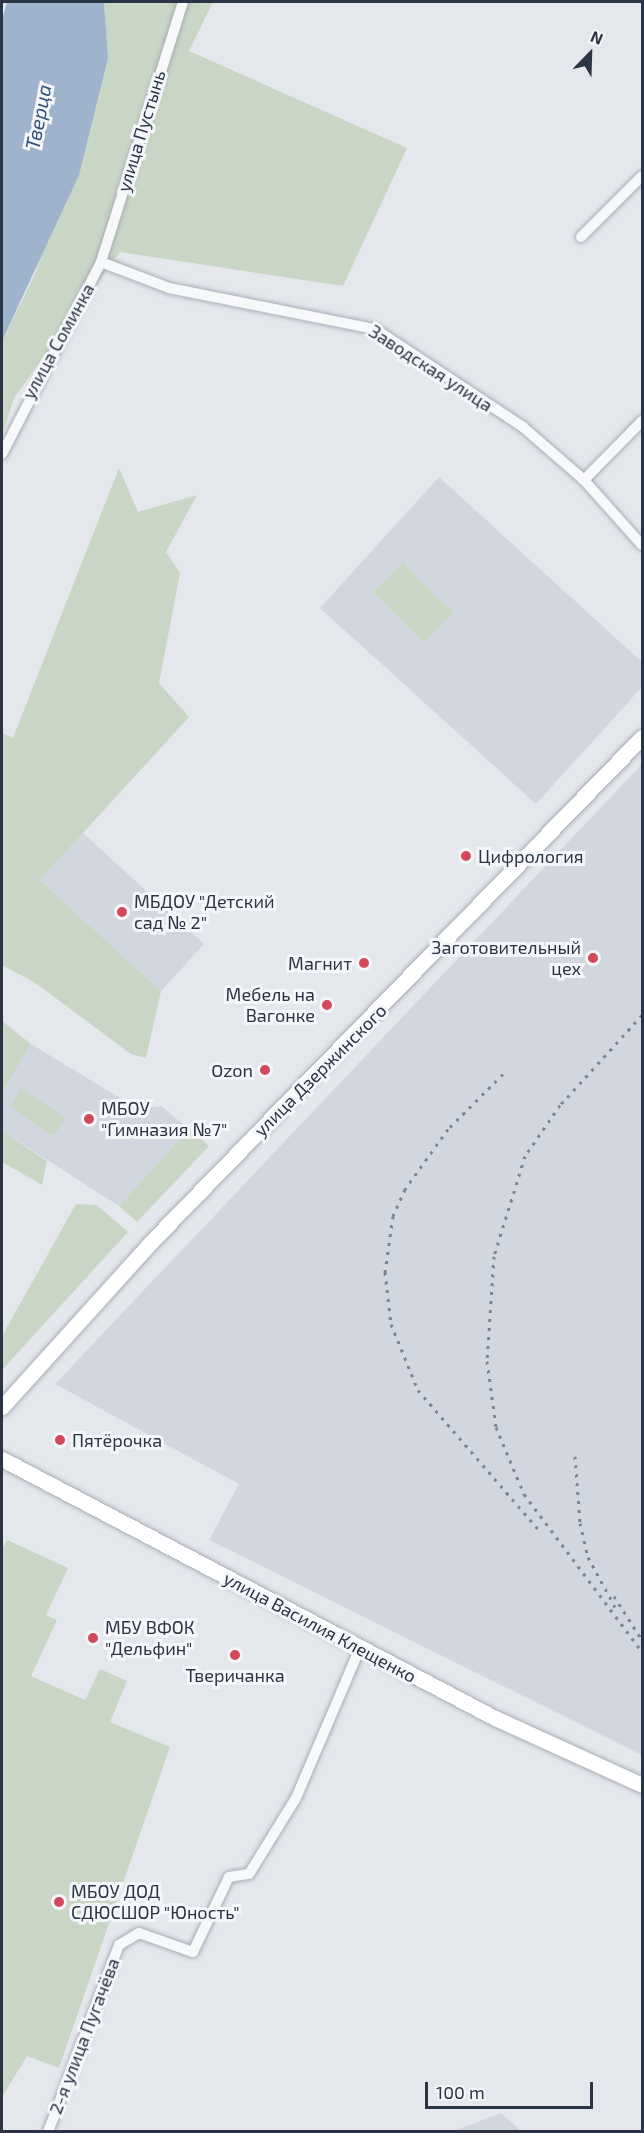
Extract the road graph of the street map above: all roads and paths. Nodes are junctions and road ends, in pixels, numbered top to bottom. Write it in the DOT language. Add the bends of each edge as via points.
graph roads {
  1 [pos="183,2"];
  2 [pos="642,177"];
  3 [pos="581,237"];
  4 [pos="102,262"];
  5 [pos="642,421"];
  6 [pos="2,454"];
  7 [pos="584,480"];
  8 [pos="642,545"];
  9 [pos="642,737"];
  10 [pos="2,1407"];
  11 [pos="2,1459"];
  12 [pos="360,1648"];
  13 [pos="642,1785"];
  14 [pos="48,2132"];
  1 -- 4 [label="street, улица Пустынь"];
  2 -- 3 [label="street"];
  4 -- 6 [label="street, улица Соминка"];
  4 -- 7 [label="street, Заводская улица" via="169,288 375,329 523,427"];
  5 -- 7 [label="street"];
  7 -- 8 [label="street, Заводская улица"];
  9 -- 10 [label="main road, улица Дзержинского" via="150,1242"];
  11 -- 12 [label="main road, улица Василия Клещенко"];
  12 -- 13 [label="main road, улица Василия Клещенко"];
  12 -- 14 [label="street, 2-я улица Пугачёва" via="296,1798 249,1874 229,1877 193,1952 139,1933 119,1945"];
}
